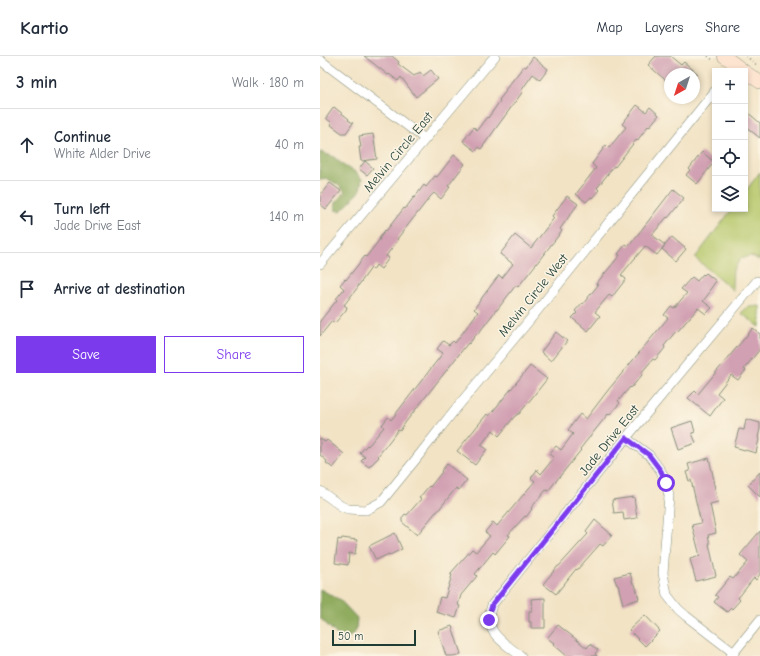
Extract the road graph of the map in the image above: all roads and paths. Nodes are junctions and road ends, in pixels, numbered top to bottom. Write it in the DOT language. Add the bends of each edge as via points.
graph roads {
  1 [pos="495,56"];
  2 [pos="724,56"];
  3 [pos="746,56"];
  4 [pos="320,60"];
  5 [pos="760,66"];
  6 [pos="737,68"];
  7 [pos="748,75"];
  8 [pos="760,82"];
  9 [pos="712,95"];
  10 [pos="425,139"];
  11 [pos="320,264"];
  12 [pos="757,281"];
  13 [pos="626,438"];
  14 [pos="320,491"];
  15 [pos="760,620"];
  16 [pos="732,654"];
  17 [pos="521,656"];
  1 -- 10 [label="street, Melvin Circle East"];
  2 -- 6 [label="street"];
  3 -- 5 [label="path"];
  4 -- 10 [label="street"];
  7 -- 8 [label="street"];
  9 -- 14 [label="street, Melvin Circle West" via="381,502 366,510 354,510 341,506"];
  10 -- 11 [label="street, Melvin Circle East"];
  12 -- 13 [label="street, Jade Drive East"];
  13 -- 16 [label="street" via="649,455 666,483 669,496 663,573 667,595 678,609"];
  13 -- 17 [label="street, Jade Drive East" via="492,605 489,620 493,633"];
  15 -- 16 [label="street"];
}
